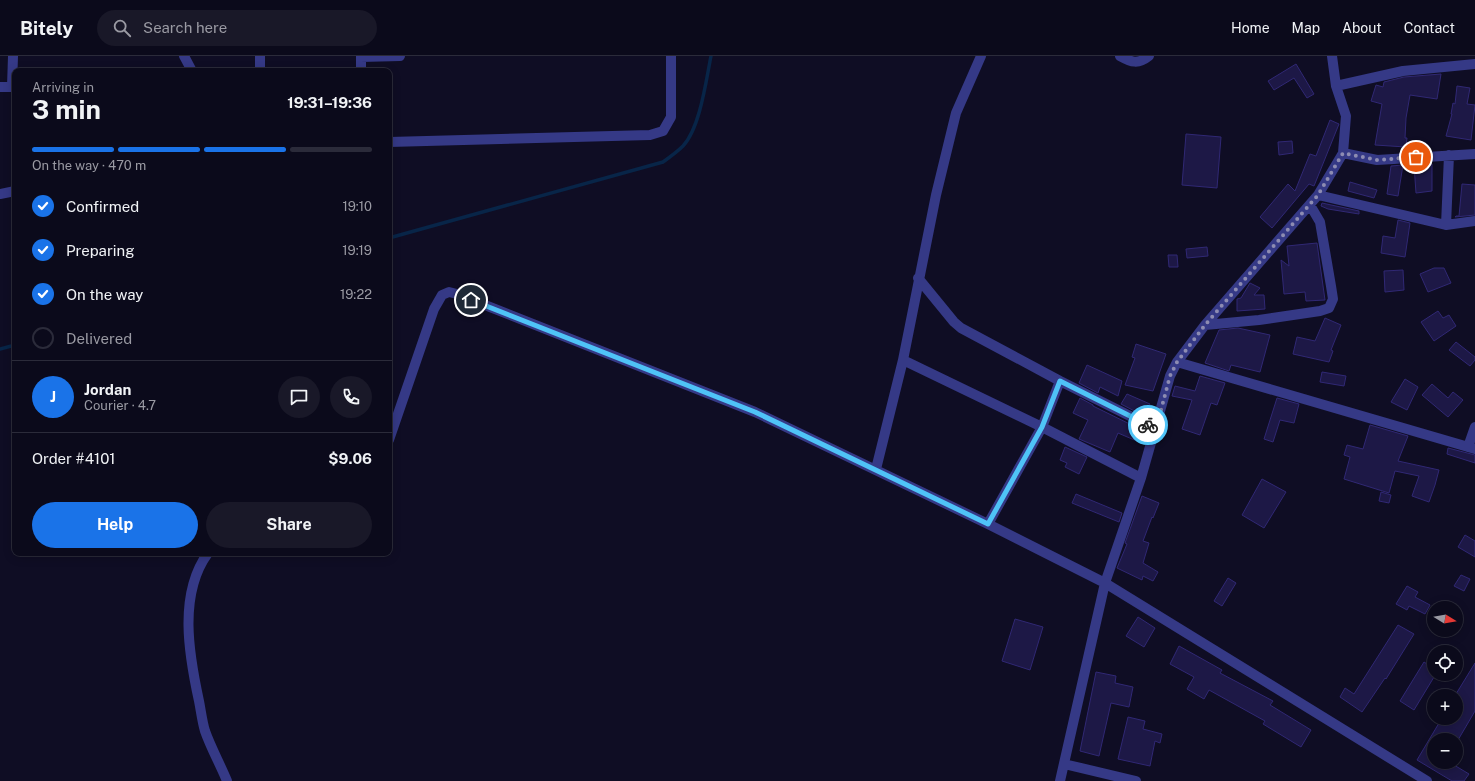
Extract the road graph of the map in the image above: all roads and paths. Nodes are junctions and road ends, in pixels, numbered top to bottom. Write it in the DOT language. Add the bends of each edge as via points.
graph roads {
  1 [pos="13,56"];
  2 [pos="184,56"];
  3 [pos="260,56"];
  4 [pos="400,56"];
  5 [pos="671,56"];
  6 [pos="981,56"];
  7 [pos="1120,56"];
  8 [pos="1149,56"];
  9 [pos="1332,56"];
  10 [pos="361,57"];
  11 [pos="1475,64"];
  12 [pos="13,68"];
  13 [pos="190,68"];
  14 [pos="260,68"];
  15 [pos="361,68"];
  16 [pos="1336,86"];
  17 [pos="0,87"];
  18 [pos="12,87"];
  19 [pos="392,142"];
  20 [pos="1343,153"];
  21 [pos="1475,154"];
  22 [pos="1449,155"];
  23 [pos="12,192"];
  24 [pos="0,194"];
  25 [pos="1318,195"];
  26 [pos="1310,205"];
  27 [pos="1475,221"];
  28 [pos="1446,225"];
  29 [pos="918,278"];
  30 [pos="1205,325"];
  31 [pos="903,360"];
  32 [pos="1177,362"];
  33 [pos="1060,381"];
  34 [pos="1042,427"];
  35 [pos="1475,427"];
  36 [pos="1156,429"];
  37 [pos="392,431"];
  38 [pos="1471,448"];
  39 [pos="876,469"];
  40 [pos="1141,478"];
  41 [pos="988,524"];
  42 [pos="206,556"];
  43 [pos="1105,583"];
  44 [pos="1064,764"];
  45 [pos="227,781"];
  46 [pos="1060,781"];
  47 [pos="1136,781"];
  48 [pos="1427,781"];
  1 -- 12 [label="street"];
  2 -- 13 [label="street"];
  3 -- 14 [label="street"];
  4 -- 10 [label="street"];
  5 -- 19 [label="street" via="671,117 663,131 650,135"];
  6 -- 29 [label="street" via="956,113"];
  7 -- 8 [label="street" via="1135,62 1142,62"];
  9 -- 16 [label="street"];
  10 -- 15 [label="street"];
  11 -- 16 [label="street" via="1403,71"];
  16 -- 20 [label="street" via="1346,116"];
  17 -- 18 [label="street"];
  20 -- 22 [label="street" via="1377,160"];
  20 -- 25 [label="street"];
  21 -- 22 [label="street"];
  22 -- 28 [label="street"];
  23 -- 24 [label="street"];
  25 -- 26 [label="street"];
  25 -- 28 [label="street"];
  26 -- 30 [label="street"];
  26 -- 30 [label="street" via="1322,229 1333,299 1329,308 1320,312"];
  27 -- 28 [label="street"];
  29 -- 31 [label="street"];
  29 -- 33 [label="street" via="954,322 962,328"];
  30 -- 32 [label="street"];
  31 -- 34 [label="street"];
  31 -- 39 [label="street"];
  32 -- 36 [label="street" via="1170,376"];
  32 -- 38 [label="street"];
  33 -- 34 [label="street"];
  33 -- 36 [label="street"];
  34 -- 40 [label="street"];
  34 -- 41 [label="street"];
  35 -- 38 [label="street"];
  36 -- 40 [label="street"];
  37 -- 39 [label="street" via="434,309 442,296 449,292 755,412"];
  39 -- 41 [label="street"];
  40 -- 43 [label="street"];
  41 -- 43 [label="street"];
  42 -- 45 [label="street" via="194,580 189,610 189,636 194,679 205,730"];
  43 -- 44 [label="street"];
  43 -- 48 [label="street"];
  44 -- 46 [label="street"];
  44 -- 47 [label="street"];
}
